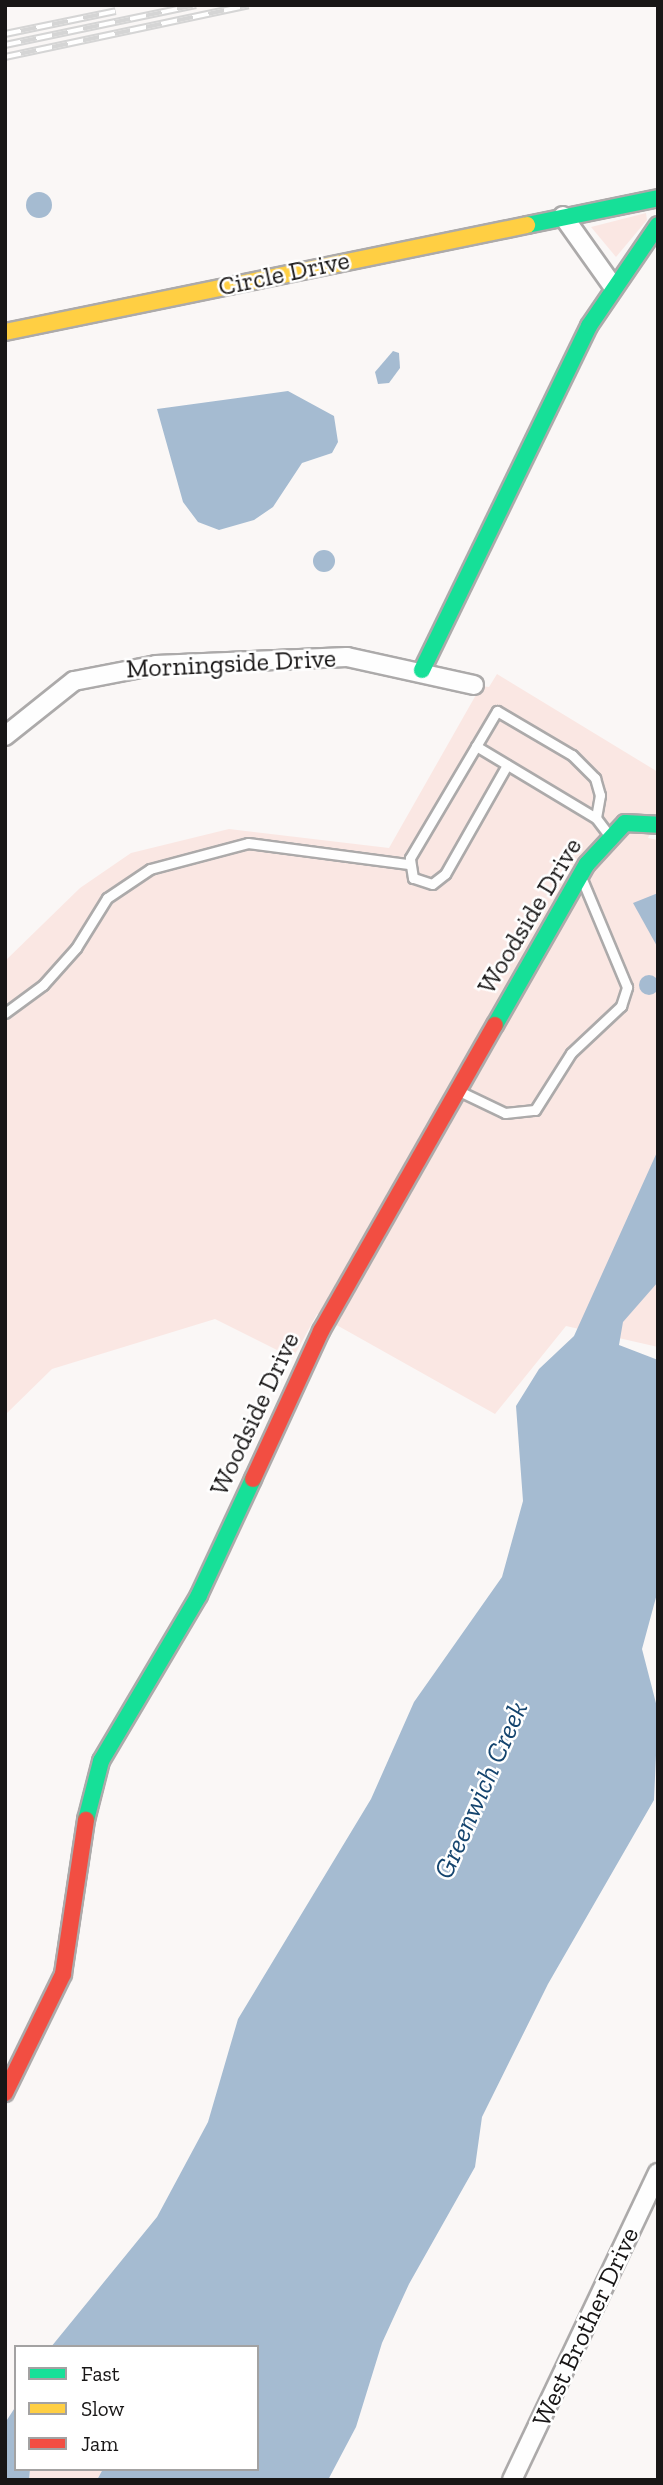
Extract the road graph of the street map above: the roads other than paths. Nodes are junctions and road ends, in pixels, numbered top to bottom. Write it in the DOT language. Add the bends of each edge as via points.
graph roads {
  1 [pos="658,198"];
  2 [pos="563,216"];
  3 [pos="658,225"];
  4 [pos="612,285"];
  5 [pos="5,332"];
  6 [pos="422,670"];
  7 [pos="474,685"];
  8 [pos="5,736"];
  9 [pos="476,747"];
  10 [pos="507,765"];
  11 [pos="596,818"];
  12 [pos="658,825"];
  13 [pos="609,835"];
  14 [pos="407,864"];
  15 [pos="581,877"];
  16 [pos="5,1013"];
  17 [pos="454,1088"];
  18 [pos="5,2093"];
  19 [pos="658,2173"];
  20 [pos="512,2480"];
  1 -- 2 [label="street, Circle Drive"];
  2 -- 4 [label="street"];
  2 -- 5 [label="street, Circle Drive"];
  3 -- 4 [label="street"];
  4 -- 6 [label="street"];
  6 -- 7 [label="street, Morningside Drive"];
  6 -- 8 [label="street, Morningside Drive" via="330,656 116,670 62,688"];
  9 -- 10 [label="lane"];
  9 -- 11 [label="lane" via="494,713 502,711 595,778 600,795"];
  9 -- 14 [label="lane"];
  10 -- 11 [label="lane"];
  10 -- 14 [label="lane" via="444,874 422,883"];
  11 -- 13 [label="lane"];
  12 -- 13 [label="street, Woodside Drive" via="625,823"];
  13 -- 15 [label="street, Woodside Drive"];
  14 -- 16 [label="lane" via="248,843 150,869 107,898 76,948 43,985"];
  15 -- 17 [label="street, Woodside Drive"];
  15 -- 17 [label="lane" via="627,987 621,1006 571,1052 535,1110 505,1113"];
  17 -- 18 [label="street, Woodside Drive" via="304,1364 199,1595 101,1761 81,1842 63,1974"];
  19 -- 20 [label="street, West Brother Drive"];
}
